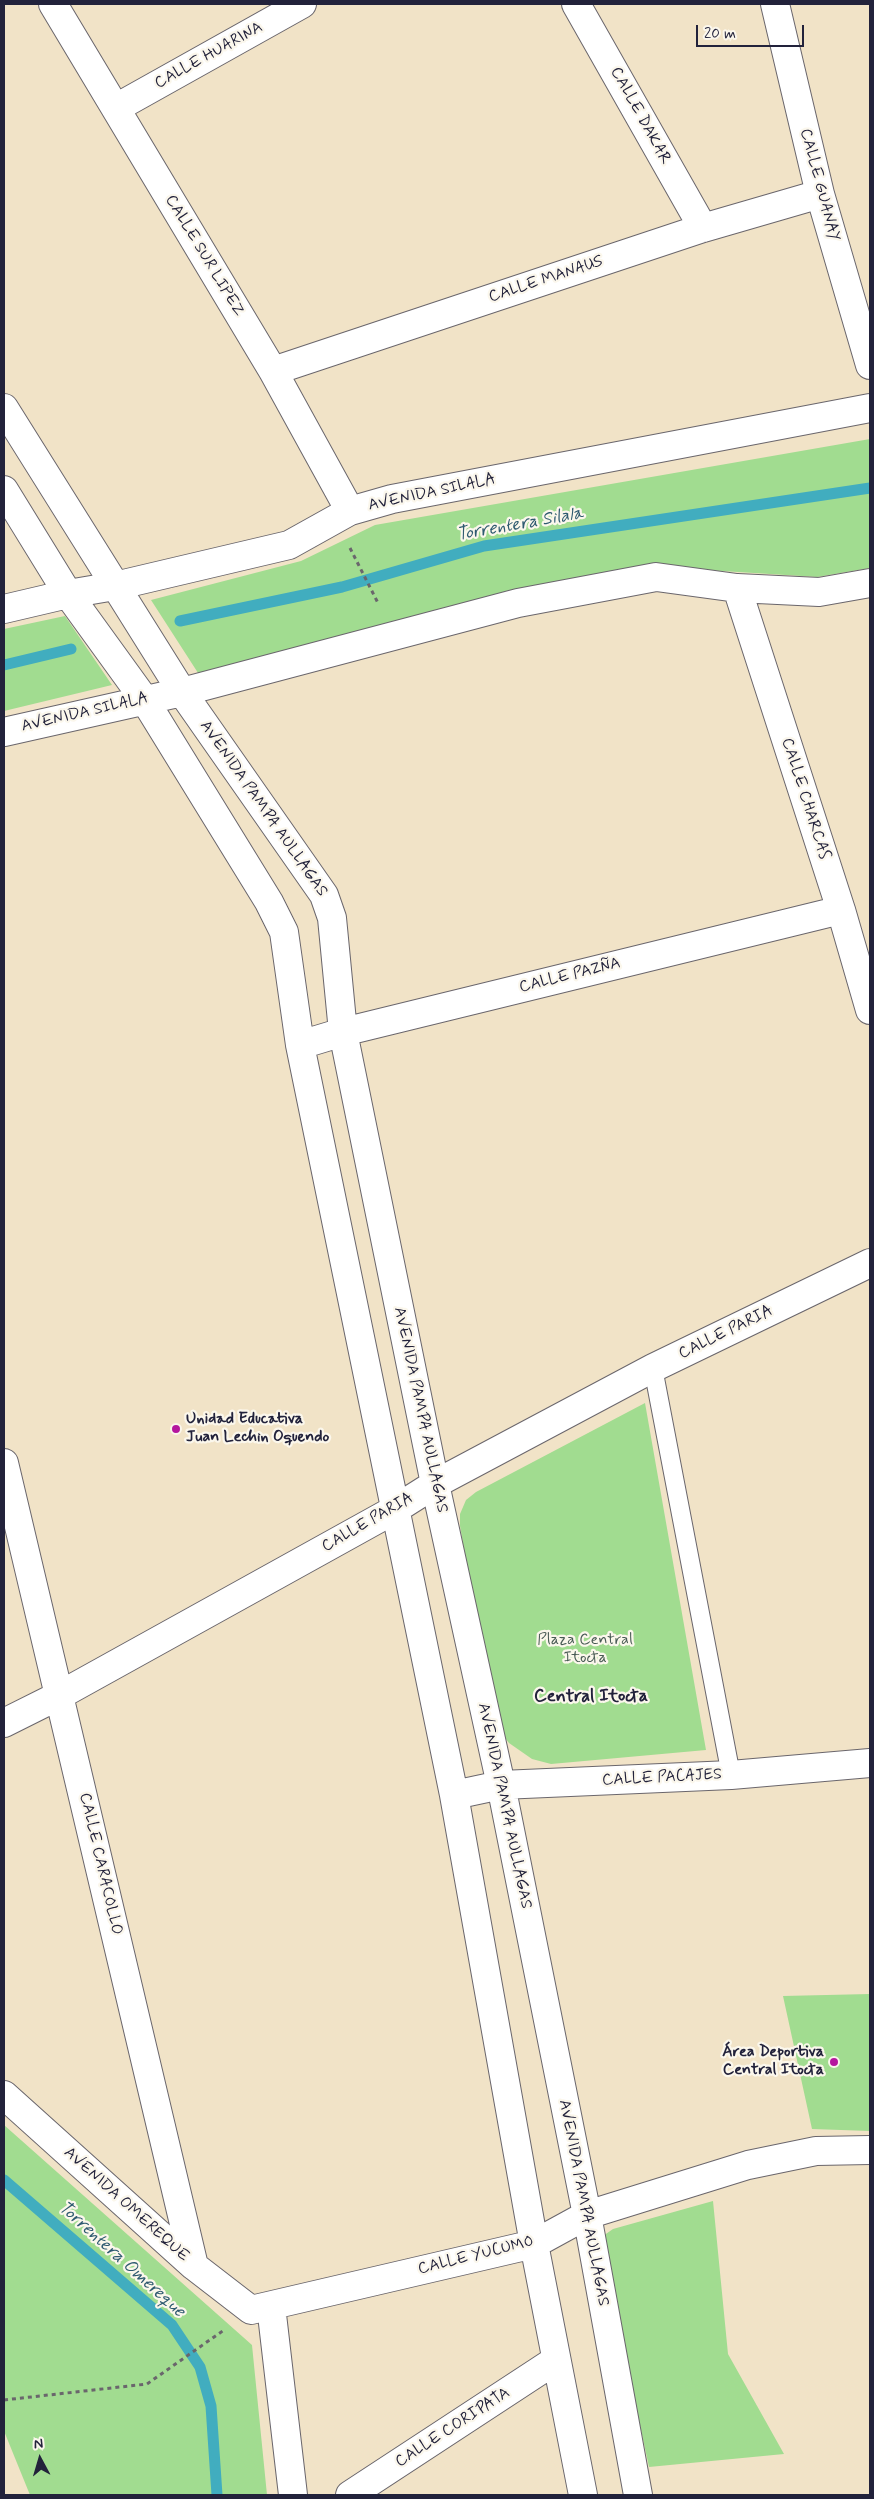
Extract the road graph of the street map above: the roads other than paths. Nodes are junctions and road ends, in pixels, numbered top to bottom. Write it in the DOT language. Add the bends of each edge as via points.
graph roads {
  1 [pos="52,4"];
  2 [pos="302,4"];
  3 [pos="576,4"];
  4 [pos="775,4"];
  5 [pos="116,108"];
  6 [pos="820,194"];
  7 [pos="703,228"];
  8 [pos="870,365"];
  9 [pos="273,371"];
  10 [pos="4,408"];
  11 [pos="870,408"];
  12 [pos="4,490"];
  13 [pos="350,511"];
  14 [pos="870,584"];
  15 [pos="115,586"];
  16 [pos="737,588"];
  17 [pos="68,594"];
  18 [pos="4,608"];
  19 [pos="182,692"];
  20 [pos="144,699"];
  21 [pos="4,732"];
  22 [pos="841,910"];
  23 [pos="870,1010"];
  24 [pos="343,1032"];
  25 [pos="300,1045"];
  26 [pos="870,1263"];
  27 [pos="653,1368"];
  28 [pos="4,1463"];
  29 [pos="435,1484"];
  30 [pos="394,1510"];
  31 [pos="60,1695"];
  32 [pos="4,1723"];
  33 [pos="870,1763"];
  34 [pos="731,1774"];
  35 [pos="501,1785"];
  36 [pos="454,1795"];
  37 [pos="4,2096"];
  38 [pos="870,2150"];
  39 [pos="587,2215"];
  40 [pos="534,2244"];
  41 [pos="194,2266"];
  42 [pos="261,2308"];
  43 [pos="556,2360"];
  44 [pos="293,2495"];
  45 [pos="350,2495"];
  46 [pos="583,2495"];
  47 [pos="638,2495"];
  1 -- 5 [label="street, CALLE SUR LIPEZ"];
  2 -- 5 [label="street, CALLE HUARINA"];
  3 -- 7 [label="street, CALLE DAKAR"];
  4 -- 6 [label="street, CALLE GUANAY"];
  5 -- 9 [label="street, CALLE SUR LIPEZ"];
  6 -- 7 [label="street, CALLE MANAUS"];
  6 -- 8 [label="street, CALLE GUANAY"];
  7 -- 9 [label="street, CALLE MANAUS"];
  9 -- 13 [label="street, CALLE SUR LIPEZ"];
  10 -- 15 [label="street, AVENIDA PAMPA AULLAGAS"];
  11 -- 13 [label="street, AVENIDA SILALA" via="392,499"];
  12 -- 17 [label="street"];
  13 -- 15 [label="street, AVENIDA SILALA" via="289,544"];
  14 -- 16 [label="street, AVENIDA SILALA" via="819,592"];
  15 -- 17 [label="street, AVENIDA SILALA"];
  15 -- 19 [label="street, AVENIDA PAMPA AULLAGAS"];
  16 -- 19 [label="street, AVENIDA SILALA" via="656,578 518,603"];
  16 -- 22 [label="street, CALLE CHARCAS"];
  17 -- 18 [label="street, AVENIDA SILALA"];
  17 -- 20 [label="street"];
  19 -- 20 [label="street, AVENIDA SILALA"];
  19 -- 24 [label="street, AVENIDA PAMPA AULLAGAS" via="324,895 332,918"];
  20 -- 21 [label="street, AVENIDA SILALA"];
  20 -- 25 [label="street" via="269,902 284,932"];
  22 -- 23 [label="street, CALLE CHARCAS"];
  22 -- 24 [label="street, CALLE PAZÑA"];
  24 -- 25 [label="street, CALLE PAZÑA"];
  24 -- 29 [label="street, AVENIDA PAMPA AULLAGAS"];
  25 -- 30 [label="street"];
  26 -- 27 [label="street, CALLE PARIA"];
  27 -- 29 [label="street, CALLE PARIA"];
  27 -- 34 [label="lane"];
  28 -- 31 [label="street, CALLE CARACOLLO"];
  29 -- 30 [label="street, CALLE PARIA"];
  29 -- 35 [label="street, AVENIDA PAMPA AULLAGAS"];
  30 -- 31 [label="street, CALLE PARIA"];
  30 -- 36 [label="street"];
  31 -- 32 [label="street, CALLE PARIA"];
  31 -- 41 [label="street, CALLE CARACOLLO"];
  33 -- 34 [label="street, CALLE PACAJES"];
  34 -- 35 [label="street, CALLE PACAJES"];
  35 -- 36 [label="street, CALLE PACAJES"];
  35 -- 39 [label="street, AVENIDA PAMPA AULLAGAS"];
  36 -- 40 [label="street"];
  37 -- 41 [label="street, AVENIDA OMEREQUE"];
  38 -- 39 [label="street, CALLE YUCUMO" via="816,2151 748,2165"];
  39 -- 40 [label="street, CALLE YUCUMO"];
  39 -- 47 [label="street, AVENIDA PAMPA AULLAGAS"];
  40 -- 42 [label="street, CALLE YUCUMO"];
  40 -- 43 [label="street"];
  41 -- 42 [label="street, AVENIDA OMEREQUE"];
  42 -- 44 [label="street"];
  43 -- 45 [label="street, CALLE CORIPATA"];
  43 -- 46 [label="street"];
}
